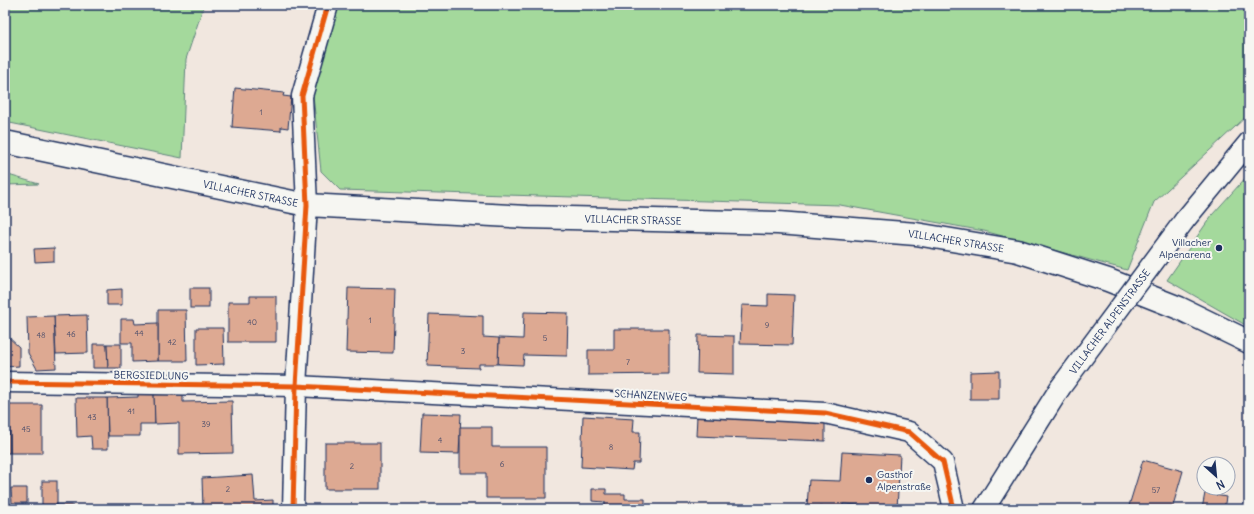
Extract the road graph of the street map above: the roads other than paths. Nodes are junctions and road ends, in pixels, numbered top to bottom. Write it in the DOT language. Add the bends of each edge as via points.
graph roads {
  1 [pos="328,5"];
  2 [pos="5,142"];
  3 [pos="1249,142"];
  4 [pos="308,204"];
  5 [pos="1249,342"];
  6 [pos="5,382"];
  7 [pos="296,386"];
  8 [pos="293,509"];
  9 [pos="954,509"];
  10 [pos="984,509"];
  1 -- 4 [label="street" via="302,96"];
  2 -- 4 [label="main road, VILLACHER STRASSE"];
  3 -- 10 [label="street, VILLACHER ALPENSTRASSE, bridge" via="1184,221 1060,388"];
  4 -- 5 [label="main road, VILLACHER STRASSE" via="527,217 778,223 916,234 1018,251 1108,280 1179,308"];
  4 -- 7 [label="street"];
  6 -- 7 [label="street, BERGSIEDLUNG"];
  7 -- 8 [label="street"];
  7 -- 9 [label="street, SCHANZENWEG" via="825,413 909,432 943,462"];
}
